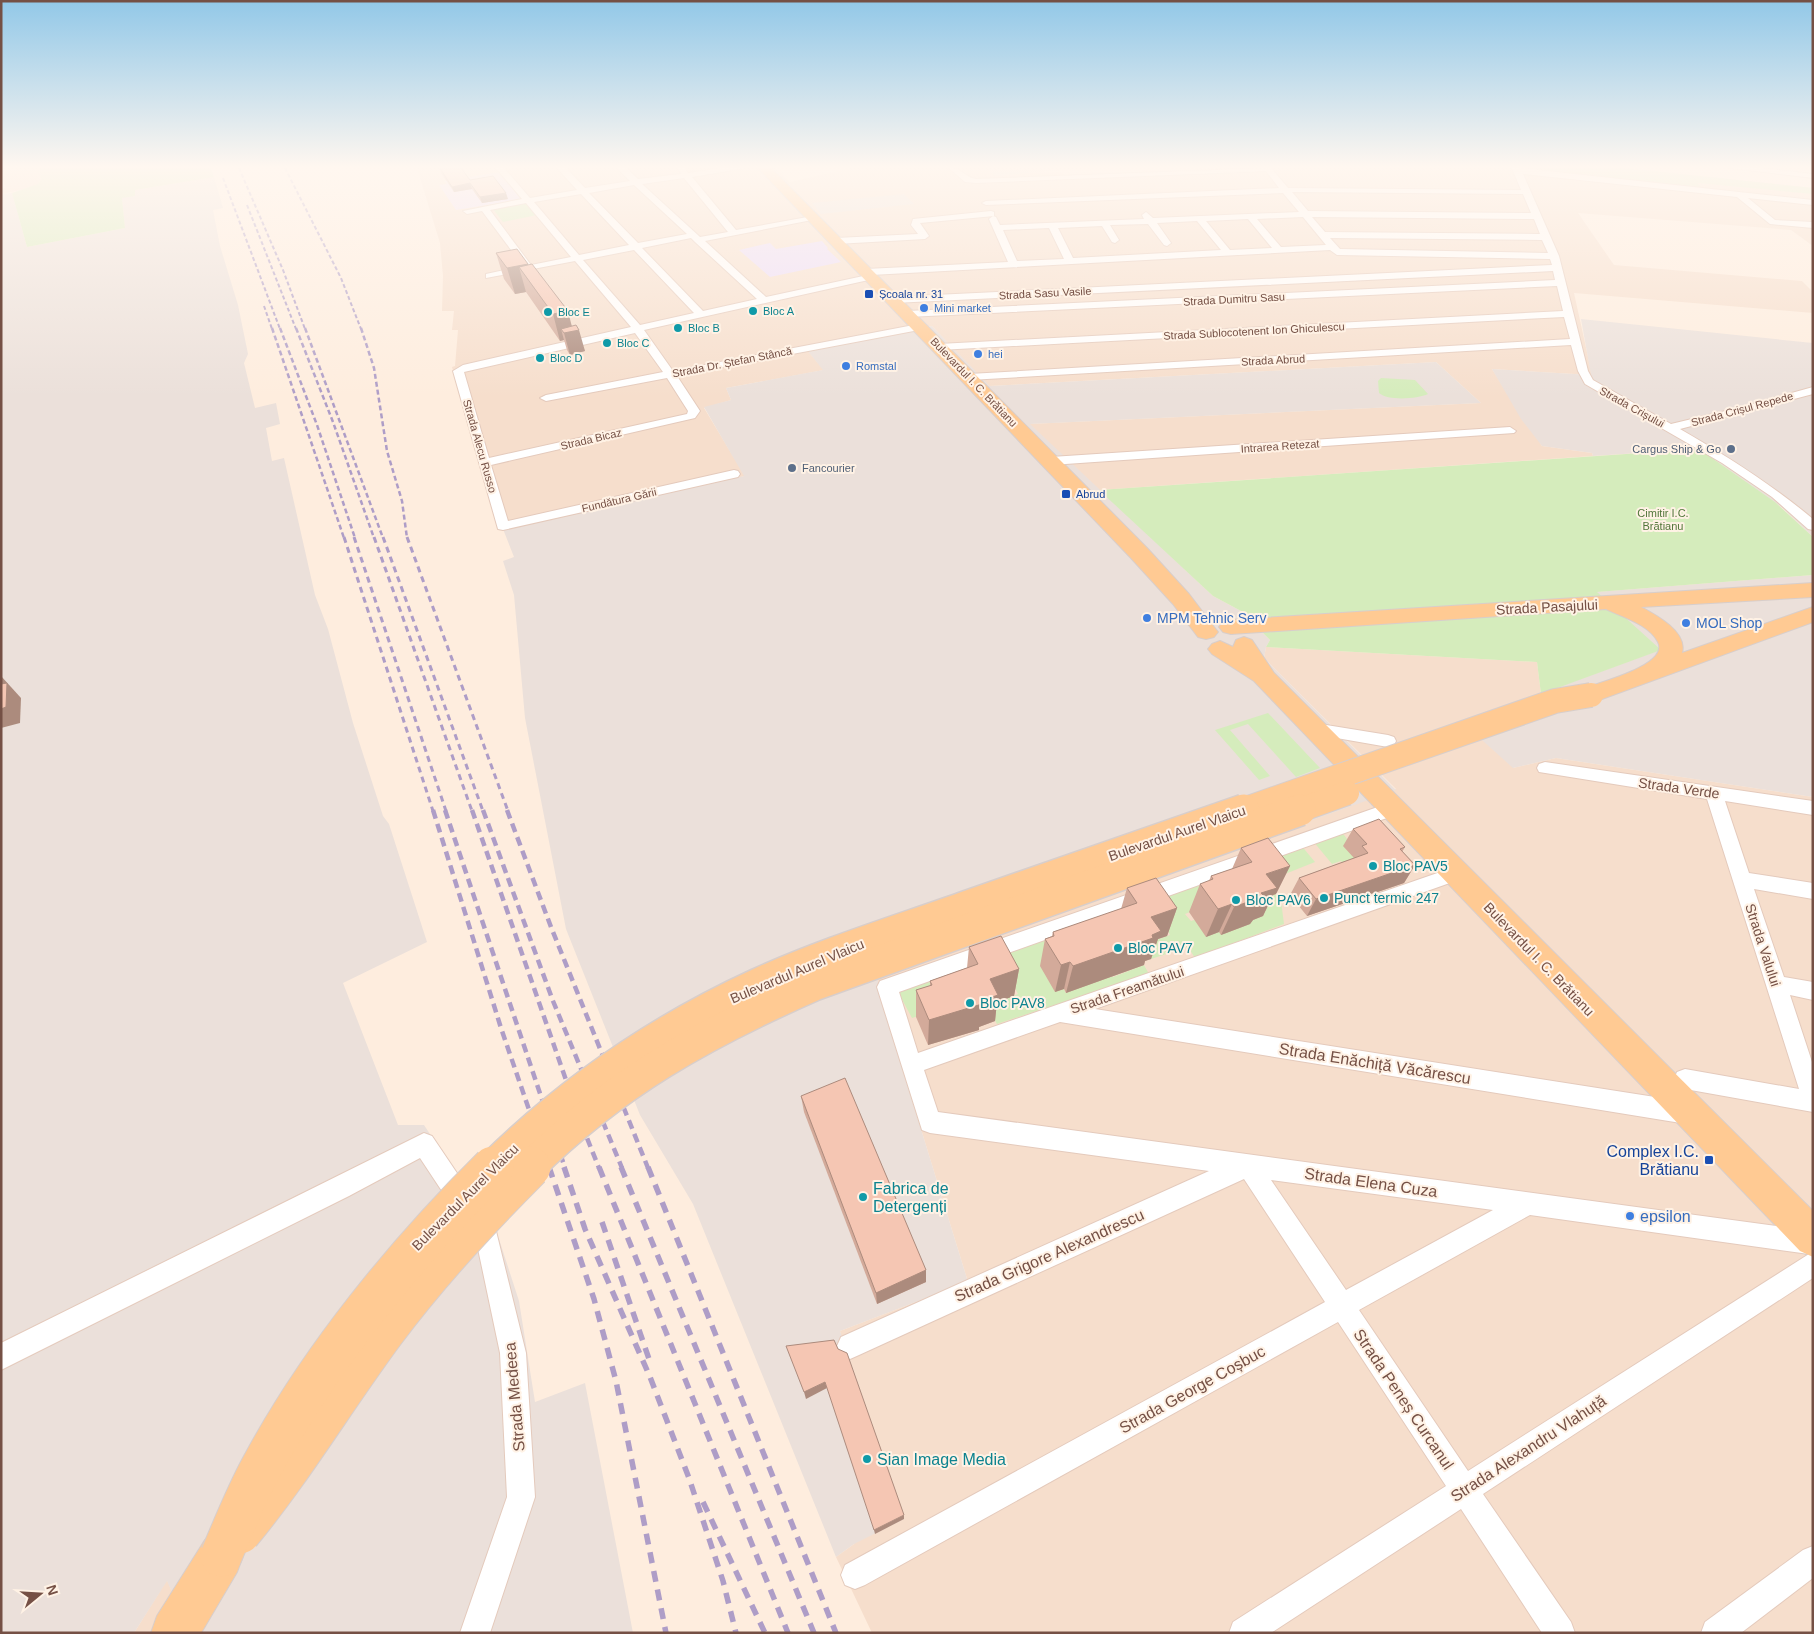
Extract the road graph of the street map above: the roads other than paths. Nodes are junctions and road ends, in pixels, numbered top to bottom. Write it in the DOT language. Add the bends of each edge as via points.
graph roads {
  1 [pos="511,244"];
  2 [pos="565,244"];
  3 [pos="648,244"];
  4 [pos="703,244"];
  5 [pos="839,244"];
  6 [pos="1005,244"];
  7 [pos="1062,244"];
  8 [pos="1221,244"];
  9 [pos="1274,244"];
  10 [pos="1330,244"];
  11 [pos="1549,244"];
  12 [pos="635,246"];
  13 [pos="1332,247"];
  14 [pos="1279,250"];
  15 [pos="1228,253"];
  16 [pos="1554,256"];
  17 [pos="577,258"];
  18 [pos="1070,261"];
  19 [pos="1014,264"];
  20 [pos="1557,268"];
  21 [pos="531,271"];
  22 [pos="868,274"];
  23 [pos="489,276"];
  24 [pos="1561,283"];
  25 [pos="763,300"];
  26 [pos="893,300"];
  27 [pos="700,314"];
  28 [pos="906,314"];
  29 [pos="1569,314"];
  30 [pos="919,326"];
  31 [pos="638,328"];
  32 [pos="1576,342"];
  33 [pos="939,347"];
  34 [pos="670,373"];
  35 [pos="969,378"];
  36 [pos="1813,390"];
  37 [pos="546,398"];
  38 [pos="1670,428"];
  39 [pos="1510,431"];
  40 [pos="1051,461"];
  41 [pos="485,463"];
  42 [pos="734,474"];
  43 [pos="503,526"];
  44 [pos="1813,526"];
  45 [pos="1144,558"];
  46 [pos="1813,586"];
  47 [pos="1813,590"];
  48 [pos="1782,591"];
  49 [pos="1607,604"];
  50 [pos="1812,614"];
  51 [pos="1312,620"];
  52 [pos="1228,637"];
  53 [pos="1650,673"];
  54 [pos="1274,688"];
  55 [pos="1314,730"];
  56 [pos="1388,741"];
  57 [pos="1545,768"];
  58 [pos="1714,793"];
  59 [pos="1813,808"];
  60 [pos="1392,809"];
  61 [pos="1456,874"];
  62 [pos="1742,879"];
  63 [pos="1813,891"];
  64 [pos="1776,984"];
  65 [pos="1813,991"];
  66 [pos="1060,1013"];
  67 [pos="911,1065"];
  68 [pos="1685,1078"];
  69 [pos="1813,1098"];
  70 [pos="1813,1102"];
  71 [pos="1690,1113"];
  72 [pos="1248,1165"];
  73 [pos="1529,1203"];
  74 [pos="1813,1238"];
  75 [pos="1813,1242"];
  76 [pos="1813,1264"];
  77 [pos="1342,1306"];
  78 [pos="850,1346"];
  79 [pos="1,1357"];
  80 [pos="1465,1490"];
  81 [pos="1813,1560"];
  82 [pos="855,1576"];
  83 [pos="174,1633"];
  84 [pos="475,1633"];
  85 [pos="1244,1633"];
  86 [pos="1560,1633"];
  87 [pos="1716,1633"];
  1 -- 21 [label="street"];
  2 -- 17 [label="street"];
  3 -- 12 [label="street"];
  4 -- 25 [label="street"];
  5 -- 22 [label="main road, Bulevardul I. C. Brătianu"];
  6 -- 19 [label="street"];
  7 -- 18 [label="street"];
  8 -- 15 [label="street"];
  9 -- 14 [label="street"];
  10 -- 13 [label="street"];
  11 -- 16 [label="street, Strada Crișului"];
  12 -- 17 [label="street"];
  12 -- 27 [label="street"];
  13 -- 14 [label="street"];
  13 -- 16 [label="street" via="1337,252"];
  14 -- 15 [label="street"];
  15 -- 18 [label="street"];
  16 -- 20 [label="street, Strada Crișului"];
  17 -- 21 [label="street"];
  17 -- 31 [label="street"];
  18 -- 19 [label="street"];
  19 -- 22 [label="street"];
  20 -- 24 [label="street, Strada Crișului"];
  20 -- 26 [label="street, Strada Sasu Vasile"];
  21 -- 23 [label="street"];
  22 -- 25 [label="street"];
  22 -- 26 [label="main road, Bulevardul I. C. Brătianu"];
  24 -- 28 [label="street, Strada Dumitru Sasu"];
  24 -- 29 [label="street, Strada Crișului"];
  25 -- 27 [label="street"];
  26 -- 28 [label="main road, Bulevardul I. C. Brătianu"];
  27 -- 31 [label="street"];
  28 -- 30 [label="main road, Bulevardul I. C. Brătianu"];
  29 -- 32 [label="street, Strada Crișului"];
  29 -- 33 [label="street, Strada Sublocotenent Ion Ghiculescu"];
  30 -- 33 [label="main road, Bulevardul I. C. Brătianu"];
  30 -- 34 [label="street, Strada Dr. Ștefan Stâncă"];
  31 -- 34 [label="street"];
  31 -- 41 [label="street, Strada Alecu Russo" via="582,337 458,371"];
  32 -- 35 [label="street, Strada Abrud"];
  32 -- 38 [label="street, Strada Crișului" via="1582,371 1589,382"];
  33 -- 35 [label="main road, Bulevardul I. C. Brătianu"];
  34 -- 37 [label="street, Strada Dr. Ștefan Stâncă"];
  34 -- 41 [label="street, Strada Bicaz" via="694,411 691,416"];
  35 -- 40 [label="main road, Bulevardul I. C. Brătianu"];
  36 -- 38 [label="street, Strada Crișul Repede"];
  38 -- 44 [label="street, Strada Crișului" via="1776,494"];
  39 -- 40 [label="street, Intrarea Retezat"];
  40 -- 45 [label="main road, Bulevardul I. C. Brătianu"];
  41 -- 43 [label="street, Strada Alecu Russo"];
  42 -- 43 [label="street, Fundătura Gării"];
  45 -- 51 [label="main road" via="1194,598 1228,616 1254,620"];
  45 -- 52 [label="main road, Bulevardul I. C. Brătianu" via="1181,599"];
  46 -- 48 [label="main road, Strada Pasajului"];
  47 -- 48 [label="main road, Strada Pasajului"];
  48 -- 49 [label="main road, Strada Pasajului"];
  49 -- 51 [label="main road, Strada Pasajului"];
  49 -- 53 [label="main road" via="1635,612 1664,634 1671,652 1669,658"];
  50 -- 53 [label="main road, Bulevardul Aurel Vlaicu"];
  51 -- 52 [label="main road, Strada Pasajului"];
  51 -- 54 [label="main road" via="1272,636 1260,647 1262,662"];
  52 -- 54 [label="main road, Bulevardul I. C. Brătianu"];
  53 -- 83 [label="main road, Bulevardul Aurel Vlaicu, bridge" via="1591,695 1568,710 1355,790 814,985 745,1015 633,1080 523,1172 429,1275 328,1410 272,1497 221,1556"];
  54 -- 55 [label="main road, Bulevardul I. C. Brătianu"];
  55 -- 56 [label="street"];
  55 -- 60 [label="main road, Bulevardul I. C. Brătianu"];
  57 -- 58 [label="street, Strada Verde"];
  58 -- 59 [label="street, Strada Verde"];
  58 -- 62 [label="street, Strada Valului"];
  60 -- 61 [label="main road, Bulevardul I. C. Brătianu"];
  60 -- 67 [label="street" via="888,987"];
  61 -- 66 [label="street, Strada Freamătului"];
  61 -- 71 [label="main road, Bulevardul I. C. Brătianu"];
  62 -- 63 [label="street"];
  62 -- 64 [label="street, Strada Valului"];
  64 -- 65 [label="street"];
  64 -- 69 [label="street, Strada Valului"];
  66 -- 67 [label="street, Strada Freamătului"];
  66 -- 71 [label="street, Strada Enăchiță Văcărescu"];
  67 -- 72 [label="street, Strada Elena Cuza" via="930,1122"];
  68 -- 70 [label="street"];
  71 -- 74 [label="main road, Bulevardul I. C. Brătianu"];
  72 -- 73 [label="street, Strada Elena Cuza"];
  72 -- 77 [label="street, Strada Peneș Curcanul"];
  72 -- 78 [label="street, Strada Grigore Alexandrescu"];
  73 -- 75 [label="street, Strada Elena Cuza"];
  73 -- 77 [label="street, Strada George Coșbuc"];
  76 -- 80 [label="street, Strada Alexandru Vlahuță"];
  77 -- 80 [label="street, Strada Peneș Curcanul"];
  77 -- 82 [label="street, Strada George Coșbuc"];
  79 -- 84 [label="street, Strada Medeea" via="424,1144 488,1239 512,1353 521,1497"];
  80 -- 85 [label="street, Strada Alexandru Vlahuță"];
  80 -- 86 [label="street, Strada Peneș Curcanul"];
  81 -- 87 [label="street"];
}
